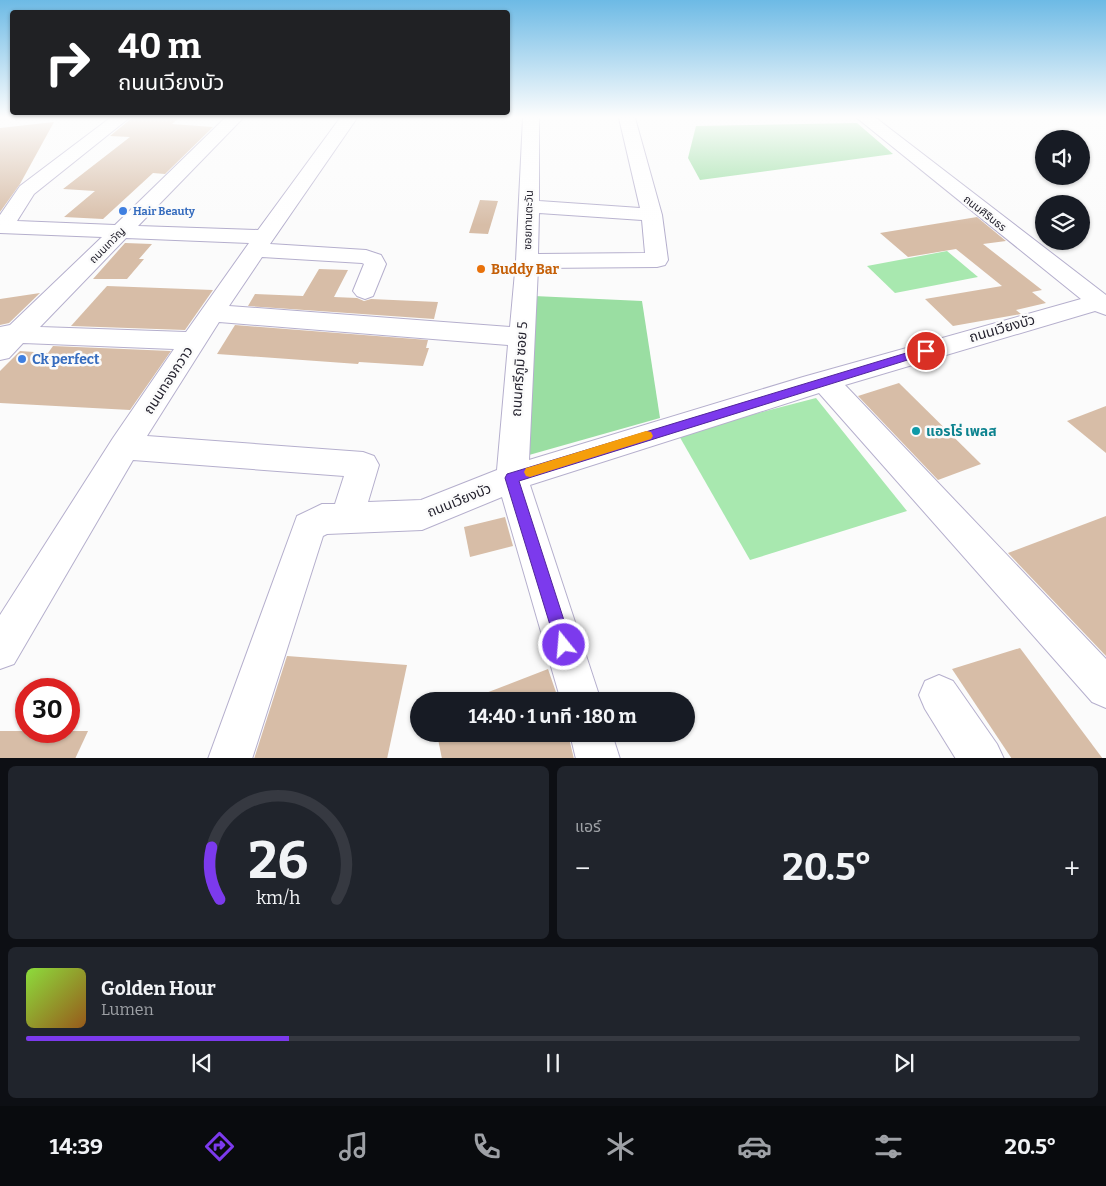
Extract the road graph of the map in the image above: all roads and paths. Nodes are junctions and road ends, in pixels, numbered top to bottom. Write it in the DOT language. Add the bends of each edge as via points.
graph roads {
  1 [pos="75,153"];
  2 [pos="199,153"];
  3 [pos="324,153"];
  4 [pos="530,153"];
  5 [pos="637,153"];
  6 [pos="910,153"];
  7 [pos="529,206"];
  8 [pos="652,214"];
  9 [pos="1,227"];
  10 [pos="121,231"];
  11 [pos="259,243"];
  12 [pos="527,261"];
  13 [pos="365,291"];
  14 [pos="1102,304"];
  15 [pos="213,313"];
  16 [pos="521,337"];
  17 [pos="6,340"];
  18 [pos="193,341"];
  19 [pos="825,381"];
  20 [pos="124,447"];
  21 [pos="512,478"];
  22 [pos="347,517"];
  23 [pos="0,650"];
  24 [pos="1106,688"];
  25 [pos="578,692"];
  26 [pos="939,694"];
  27 [pos="593,742"];
  28 [pos="230,758"];
  29 [pos="598,758"];
  30 [pos="982,758"];
  1 -- 9 [label="street" via="27,190"];
  2 -- 10 [label="street, ถนนเทวัญ"];
  3 -- 11 [label="street, ถนนทองกวาว"];
  4 -- 7 [label="street, ซอยทานตะวัน"];
  5 -- 8 [label="street"];
  6 -- 14 [label="street, ถนนศิรินธร"];
  7 -- 8 [label="street"];
  7 -- 12 [label="street, ซอยทานตะวัน"];
  8 -- 12 [label="street" via="657,260"];
  9 -- 10 [label="street"];
  10 -- 11 [label="street"];
  10 -- 17 [label="street, ถนนเทวัญ"];
  11 -- 13 [label="street" via="373,260 375,264"];
  11 -- 15 [label="street, ถนนทองกวาว"];
  12 -- 16 [label="street, ถนนศรีภูมิ ซอย 5"];
  14 -- 19 [label="street, ถนนเวียงบัว"];
  15 -- 16 [label="street"];
  15 -- 18 [label="street, ถนนทองกวาว"];
  16 -- 21 [label="street, ถนนศรีภูมิ ซอย 5"];
  17 -- 18 [label="street"];
  18 -- 20 [label="street, ถนนทองกวาว"];
  19 -- 21 [label="street, ถนนเวียงบัว"];
  19 -- 24 [label="street"];
  20 -- 22 [label="street" via="363,465"];
  20 -- 23 [label="street, ถนนทองกวาว"];
  21 -- 22 [label="street, ถนนเวียงบัว" via="422,515"];
  21 -- 25 [label="street"];
  22 -- 28 [label="street, ถนนเวียงบัว" via="322,519 309,527"];
  26 -- 30 [label="street"];
  27 -- 29 [label="street"];
}
